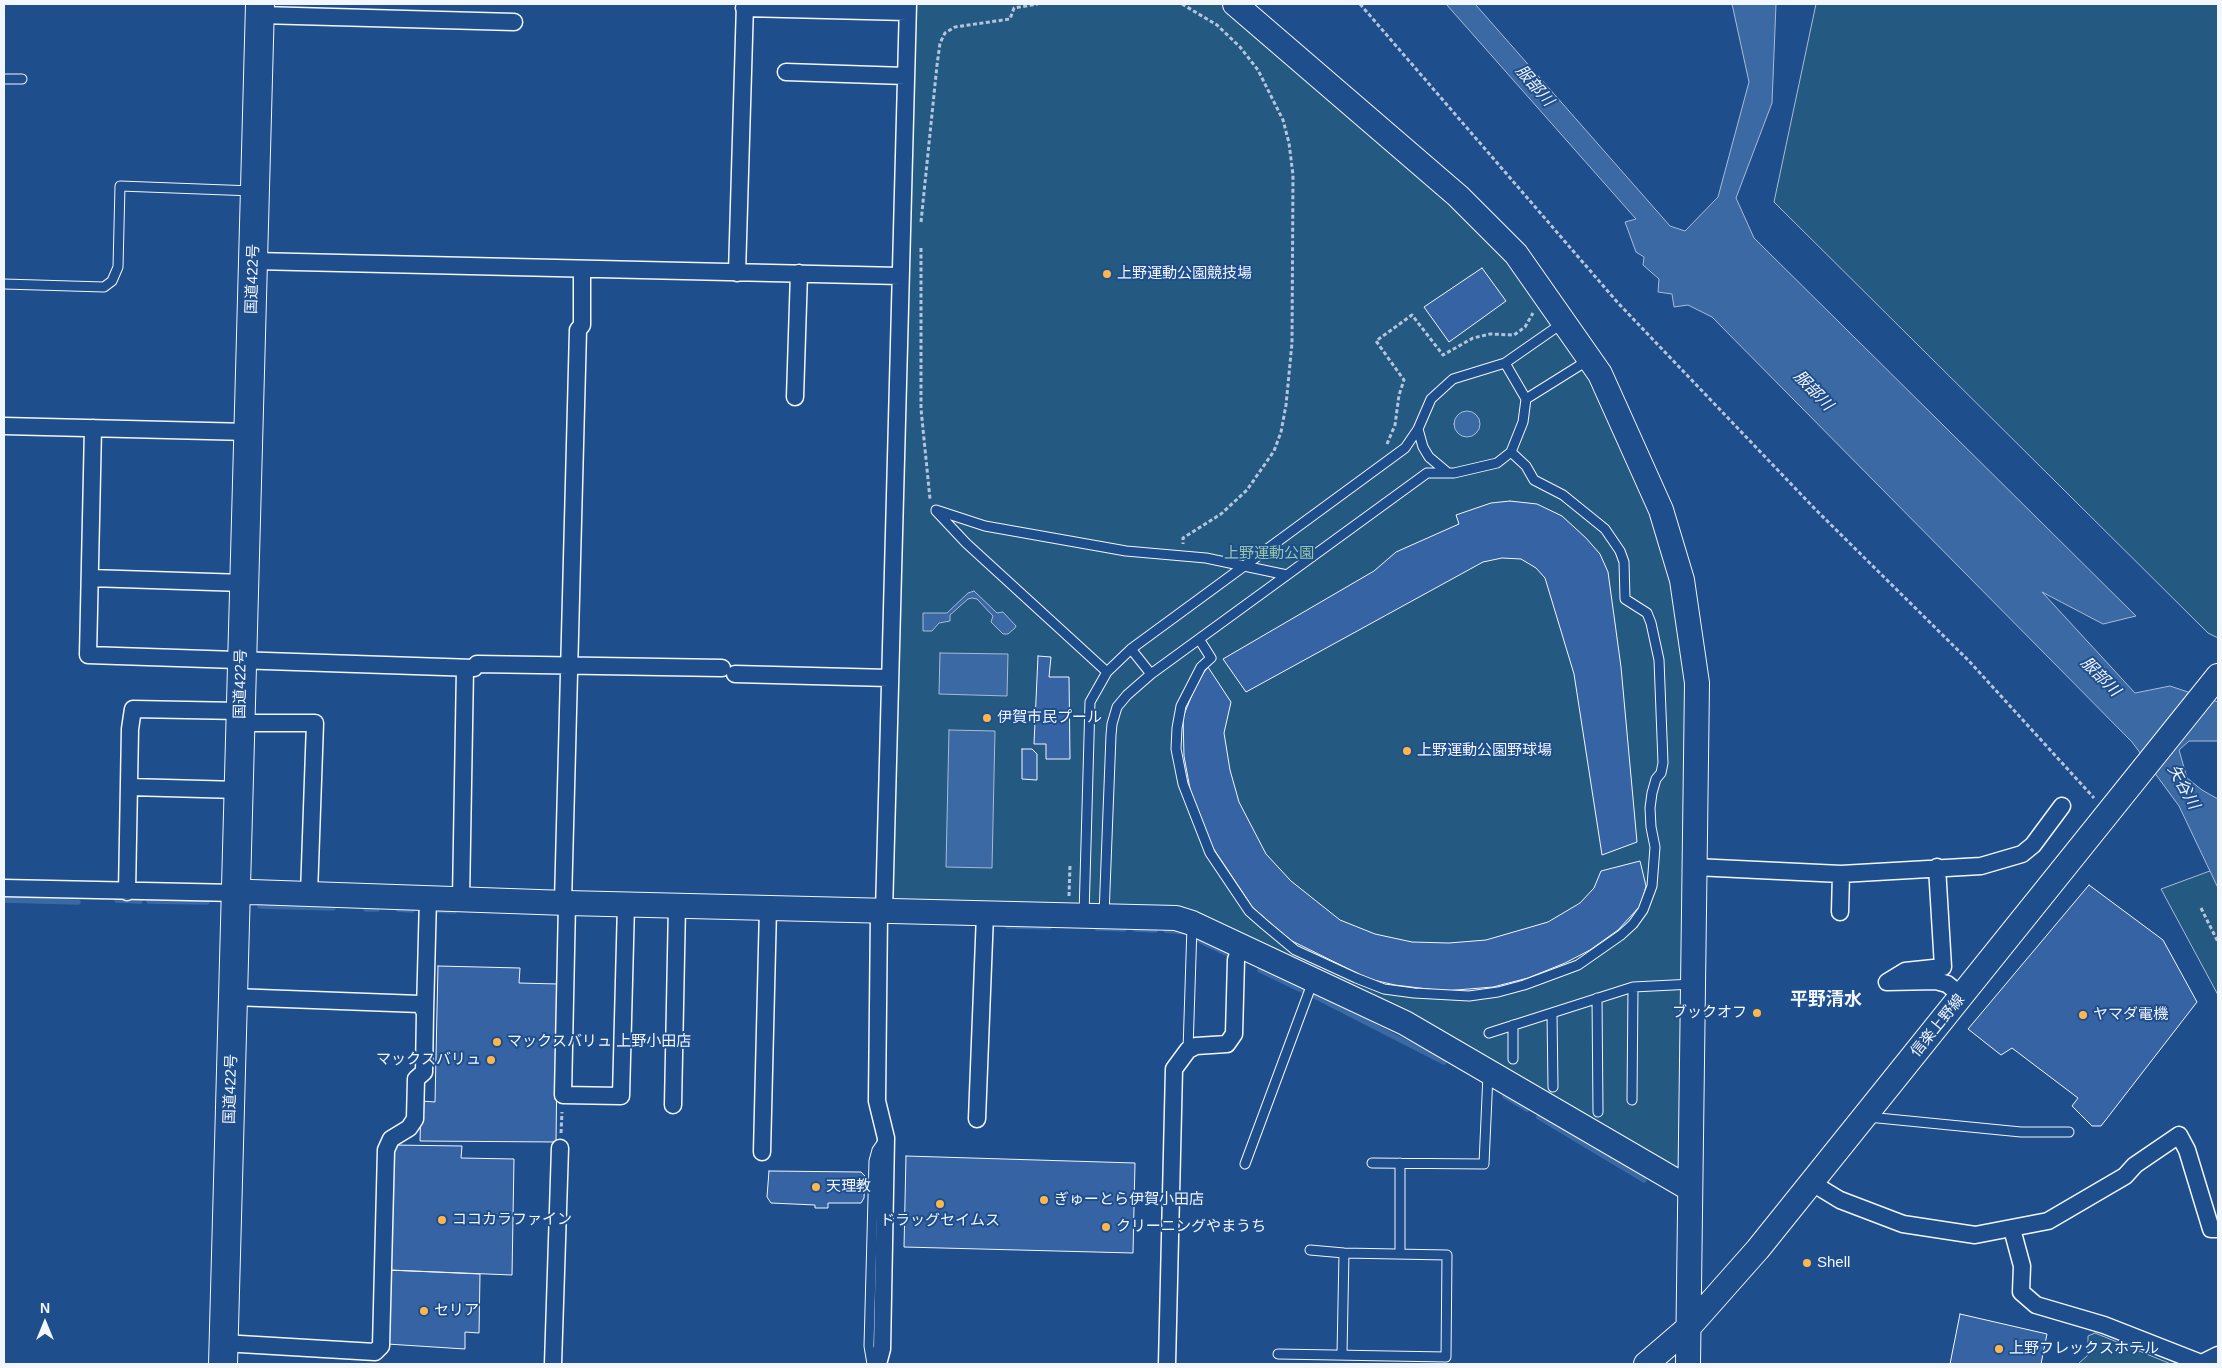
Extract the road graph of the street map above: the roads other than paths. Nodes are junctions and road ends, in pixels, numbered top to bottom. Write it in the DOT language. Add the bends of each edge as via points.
graph roads {
  1 [pos="1235,4"];
  2 [pos="744,6"];
  3 [pos="908,8"];
  4 [pos="260,9"];
  5 [pos="514,22"];
  6 [pos="786,72"];
  7 [pos="906,76"];
  8 [pos="4,79"];
  9 [pos="22,79"];
  10 [pos="256,191"];
  11 [pos="254,261"];
  12 [pos="582,268"];
  13 [pos="737,273"];
  14 [pos="799,273"];
  15 [pos="900,276"];
  16 [pos="4,284"];
  17 [pos="1564,322"];
  18 [pos="1590,359"];
  19 [pos="1505,364"];
  20 [pos="795,397"];
  21 [pos="1526,399"];
  22 [pos="4,426"];
  23 [pos="93,428"];
  24 [pos="1418,430"];
  25 [pos="249,432"];
  26 [pos="1511,452"];
  27 [pos="1448,473"];
  28 [pos="1246,565"];
  29 [pos="1287,575"];
  30 [pos="90,578"];
  31 [pos="244,583"];
  32 [pos="1199,639"];
  33 [pos="1131,649"];
  34 [pos="242,661"];
  35 [pos="569,666"];
  36 [pos="465,668"];
  37 [pos="1107,672"];
  38 [pos="1151,674"];
  39 [pos="2218,676"];
  40 [pos="889,678"];
  41 [pos="240,717"];
  42 [pos="129,787"];
  43 [pos="239,790"];
  44 [pos="2062,806"];
  45 [pos="1696,867"];
  46 [pos="1937,867"];
  47 [pos="1841,874"];
  48 [pos="4,888"];
  49 [pos="127,892"];
  50 [pos="236,893"];
  51 [pos="309,894"];
  52 [pos="428,898"];
  53 [pos="461,899"];
  54 [pos="565,903"];
  55 [pos="626,904"];
  56 [pos="677,905"];
  57 [pos="768,908"];
  58 [pos="882,912"];
  59 [pos="1840,912"];
  60 [pos="985,914"];
  61 [pos="1094,915"];
  62 [pos="1192,923"];
  63 [pos="1243,947"];
  64 [pos="1313,980"];
  65 [pos="1694,984"];
  66 [pos="1633,987"];
  67 [pos="1962,996"];
  68 [pos="233,997"];
  69 [pos="1597,998"];
  70 [pos="425,1012"];
  71 [pos="1552,1013"];
  72 [pos="1513,1025"];
  73 [pos="1489,1033"];
  74 [pos="1188,1050"];
  75 [pos="1513,1059"];
  76 [pos="1488,1071"];
  77 [pos="1553,1087"];
  78 [pos="1632,1100"];
  79 [pos="673,1105"];
  80 [pos="1598,1112"];
  81 [pos="1865,1117"];
  82 [pos="977,1119"];
  83 [pos="2069,1132"];
  84 [pos="886,1138"];
  85 [pos="560,1148"];
  86 [pos="762,1152"];
  87 [pos="1372,1163"];
  88 [pos="1400,1163"];
  89 [pos="1244,1164"];
  90 [pos="1812,1183"];
  91 [pos="1690,1189"];
  92 [pos="2012,1229"];
  93 [pos="2218,1229"];
  94 [pos="1310,1250"];
  95 [pos="1344,1253"];
  96 [pos="1400,1253"];
  97 [pos="1689,1327"];
  98 [pos="223,1354"];
  99 [pos="1278,1354"];
  100 [pos="1342,1354"];
  101 [pos="2218,1354"];
  102 [pos="554,1364"];
  103 [pos="872,1364"];
  104 [pos="878,1364"];
  105 [pos="1167,1364"];
  106 [pos="1646,1364"];
  107 [pos="1688,1364"];
  108 [pos="2201,1364"];
  1 -- 17 [label="street" via="1458,196 1516,254"];
  2 -- 3 [label="street"];
  2 -- 13 [label="street"];
  3 -- 7 [label="street"];
  4 -- 5 [label="street"];
  4 -- 10 [label="highway, 国道422号"];
  6 -- 7 [label="street"];
  7 -- 15 [label="street"];
  8 -- 9 [label="lane"];
  10 -- 11 [label="highway, 国道422号"];
  10 -- 16 [label="lane" via="120,186 118,267 112,281 104,287"];
  11 -- 12 [label="street"];
  11 -- 25 [label="highway, 国道422号"];
  12 -- 13 [label="street"];
  12 -- 35 [label="street"];
  13 -- 14 [label="street"];
  14 -- 15 [label="street"];
  14 -- 20 [label="street"];
  15 -- 40 [label="street"];
  17 -- 18 [label="street"];
  17 -- 19 [label="lane"];
  18 -- 21 [label="lane"];
  18 -- 45 [label="street" via="1600,374 1661,510 1682,580 1697,682"];
  19 -- 21 [label="lane"];
  19 -- 24 [label="lane" via="1453,379 1431,399"];
  21 -- 26 [label="lane" via="1523,422"];
  22 -- 23 [label="street"];
  23 -- 25 [label="street"];
  23 -- 30 [label="street"];
  24 -- 27 [label="lane" via="1423,447"];
  24 -- 28 [label="lane" via="1405,448"];
  25 -- 31 [label="highway, 国道422号"];
  26 -- 27 [label="lane" via="1497,463"];
  26 -- 32 [label="lane" via="1526,466 1534,480 1563,495 1605,529 1624,562 1625,599 1647,614 1659,660 1663,763 1650,808 1655,847 1652,886 1643,910 1633,924 1578,965 1498,992 1469,996 1414,993 1384,989 1356,978 1295,950 1265,925 1249,911 1210,852 1182,784 1176,749 1181,706 1201,667 1211,658"];
  27 -- 29 [label="lane" via="1427,473"];
  28 -- 29 [label="lane"];
  28 -- 33 [label="lane"];
  28 -- 37 [label="lane" via="1188,555 1126,551 985,526 936,510 966,543"];
  29 -- 32 [label="lane"];
  30 -- 31 [label="street"];
  30 -- 34 [label="street" via="88,655"];
  31 -- 34 [label="highway, 国道422号"];
  32 -- 38 [label="lane"];
  33 -- 37 [label="lane"];
  33 -- 38 [label="lane"];
  34 -- 36 [label="street"];
  34 -- 41 [label="highway, 国道422号"];
  35 -- 36 [label="street" via="477,664 474,668"];
  35 -- 40 [label="street"];
  35 -- 54 [label="street"];
  36 -- 53 [label="street"];
  37 -- 61 [label="lane" via="1090,702"];
  38 -- 61 [label="lane" via="1127,695 1117,708 1112,724"];
  39 -- 67 [label="street, 信楽上野線"];
  40 -- 58 [label="street"];
  41 -- 42 [label="street" via="132,709"];
  41 -- 43 [label="highway, 国道422号"];
  41 -- 51 [label="street" via="315,723"];
  42 -- 43 [label="street"];
  42 -- 49 [label="street"];
  43 -- 50 [label="highway, 国道422号"];
  44 -- 46 [label="street" via="2022,854 1981,866"];
  45 -- 47 [label="street"];
  45 -- 65 [label="street"];
  46 -- 47 [label="street"];
  46 -- 67 [label="street" via="1943,968 1905,970 1887,982 1936,981 1947,984"];
  47 -- 59 [label="street"];
  48 -- 49 [label="street"];
  49 -- 50 [label="street"];
  50 -- 51 [label="street"];
  50 -- 68 [label="highway, 国道422号"];
  51 -- 52 [label="street"];
  52 -- 53 [label="street"];
  52 -- 70 [label="street"];
  53 -- 54 [label="street"];
  54 -- 55 [label="street"];
  54 -- 55 [label="street" via="563,1095 621,1096"];
  55 -- 56 [label="street"];
  56 -- 57 [label="street"];
  56 -- 79 [label="street"];
  57 -- 58 [label="street"];
  57 -- 86 [label="street"];
  58 -- 60 [label="street"];
  58 -- 84 [label="street" via="877,1101"];
  60 -- 61 [label="street"];
  60 -- 82 [label="street"];
  61 -- 62 [label="street" via="1176,918"];
  62 -- 63 [label="street"];
  62 -- 74 [label="lane"];
  63 -- 64 [label="street"];
  63 -- 74 [label="street" via="1236,960 1234,1034 1227,1044 1196,1046"];
  64 -- 76 [label="street" via="1405,1023"];
  64 -- 89 [label="lane"];
  65 -- 66 [label="lane"];
  65 -- 91 [label="street"];
  66 -- 69 [label="lane"];
  66 -- 78 [label="lane"];
  67 -- 81 [label="street, 信楽上野線"];
  68 -- 70 [label="street" via="420,1004"];
  68 -- 98 [label="highway, 国道422号"];
  69 -- 71 [label="lane"];
  69 -- 80 [label="lane"];
  70 -- 98 [label="street" via="424,1072 416,1078 415,1119 409,1128 390,1139 386,1150 381,1346 375,1352"];
  71 -- 72 [label="lane"];
  71 -- 77 [label="lane"];
  72 -- 73 [label="lane"];
  72 -- 75 [label="lane"];
  74 -- 105 [label="street" via="1174,1069"];
  76 -- 88 [label="lane" via="1484,1164"];
  76 -- 91 [label="street"];
  81 -- 83 [label="lane" via="2021,1132"];
  81 -- 90 [label="street, 信楽上野線"];
  84 -- 103 [label="lane" via="874,1161 869,1346"];
  84 -- 104 [label="street" via="882,1349"];
  85 -- 102 [label="street"];
  87 -- 88 [label="lane"];
  88 -- 96 [label="lane"];
  90 -- 92 [label="street" via="1840,1200 1903,1224 1975,1235"];
  90 -- 97 [label="street, 信楽上野線"];
  91 -- 97 [label="street"];
  92 -- 93 [label="street" via="2048,1222 2125,1176 2135,1165 2179,1135 2187,1150 2211,1229"];
  92 -- 108 [label="street" via="2022,1266 2022,1292 2036,1305 2104,1324"];
  94 -- 95 [label="lane"];
  95 -- 96 [label="lane"];
  95 -- 100 [label="lane"];
  96 -- 100 [label="lane" via="1446,1255 1446,1357"];
  97 -- 106 [label="street, 信楽上野線"];
  97 -- 107 [label="street"];
  99 -- 100 [label="lane"];
  101 -- 108 [label="street"];
}
